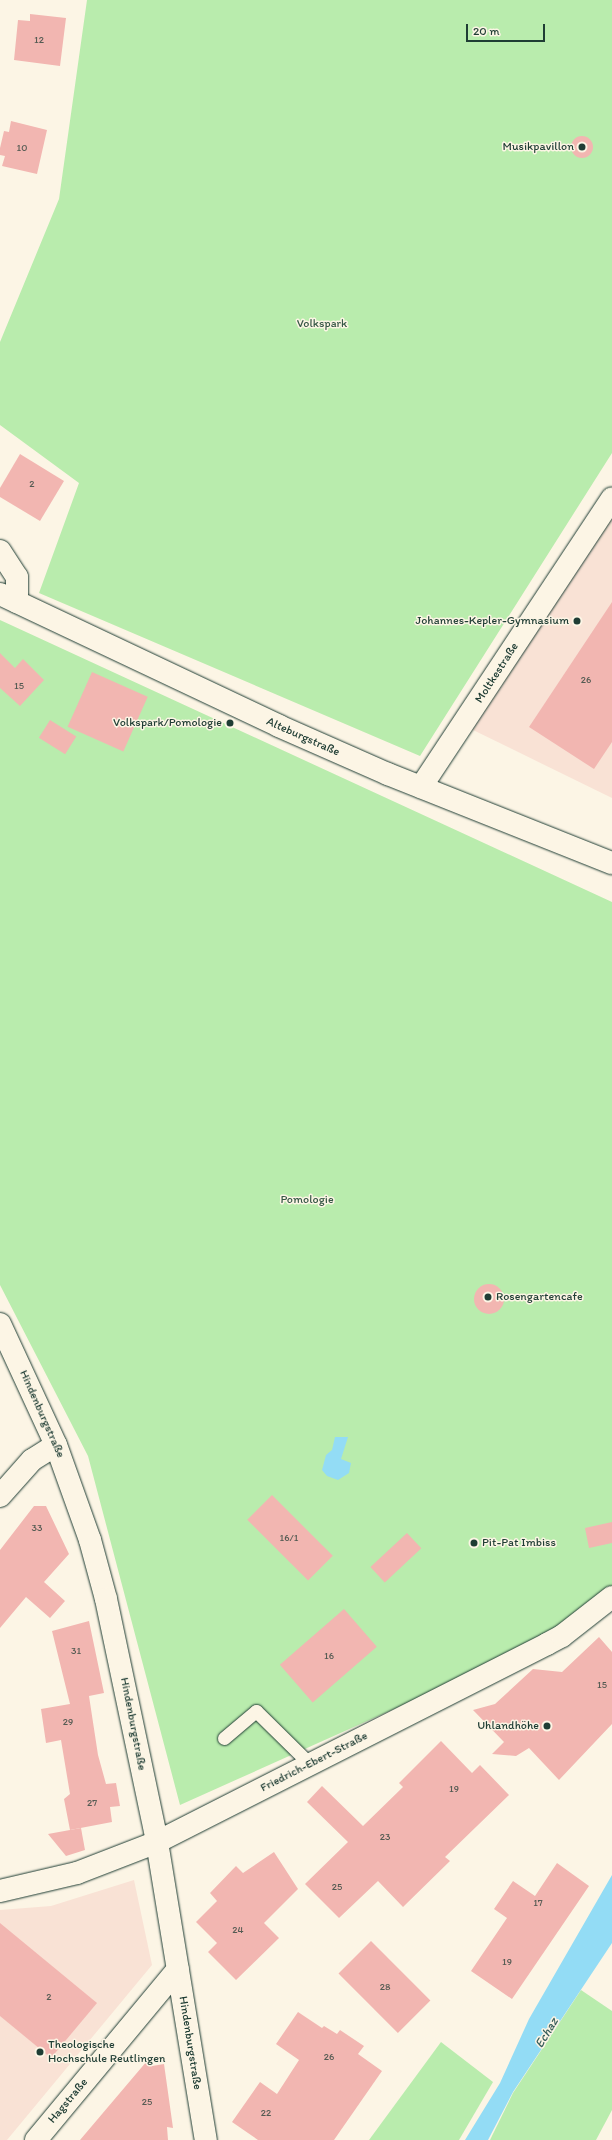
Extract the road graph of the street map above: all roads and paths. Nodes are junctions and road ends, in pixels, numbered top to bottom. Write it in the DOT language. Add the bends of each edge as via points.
graph roads {
  1 [pos="612,498"];
  2 [pos="0,551"];
  3 [pos="8,598"];
  4 [pos="421,787"];
  5 [pos="612,864"];
  6 [pos="0,1324"];
  7 [pos="56,1445"];
  8 [pos="0,1496"];
  9 [pos="612,1597"];
  10 [pos="224,1738"];
  11 [pos="310,1764"];
  12 [pos="157,1842"];
  13 [pos="0,1891"];
  14 [pos="178,1969"];
  15 [pos="36,2140"];
  16 [pos="206,2140"];
  1 -- 4 [label="street, Moltkestraße"];
  2 -- 3 [label="street" via="18,577"];
  3 -- 4 [label="street, Alteburgstraße" via="278,726"];
  4 -- 5 [label="street, Alteburgstraße"];
  6 -- 7 [label="street, Hindenburgstraße"];
  7 -- 8 [label="street" via="32,1460"];
  7 -- 12 [label="street, Hindenburgstraße" via="88,1534 106,1599"];
  9 -- 11 [label="street, Friedrich-Ebert-Straße" via="562,1636"];
  10 -- 11 [label="lane" via="256,1710"];
  11 -- 12 [label="street, Friedrich-Ebert-Straße"];
  12 -- 13 [label="street, Friedrich-Ebert-Straße" via="77,1874"];
  12 -- 14 [label="street, Hindenburgstraße"];
  14 -- 15 [label="street, Hagstraße"];
  14 -- 16 [label="street, Hindenburgstraße"];
}
